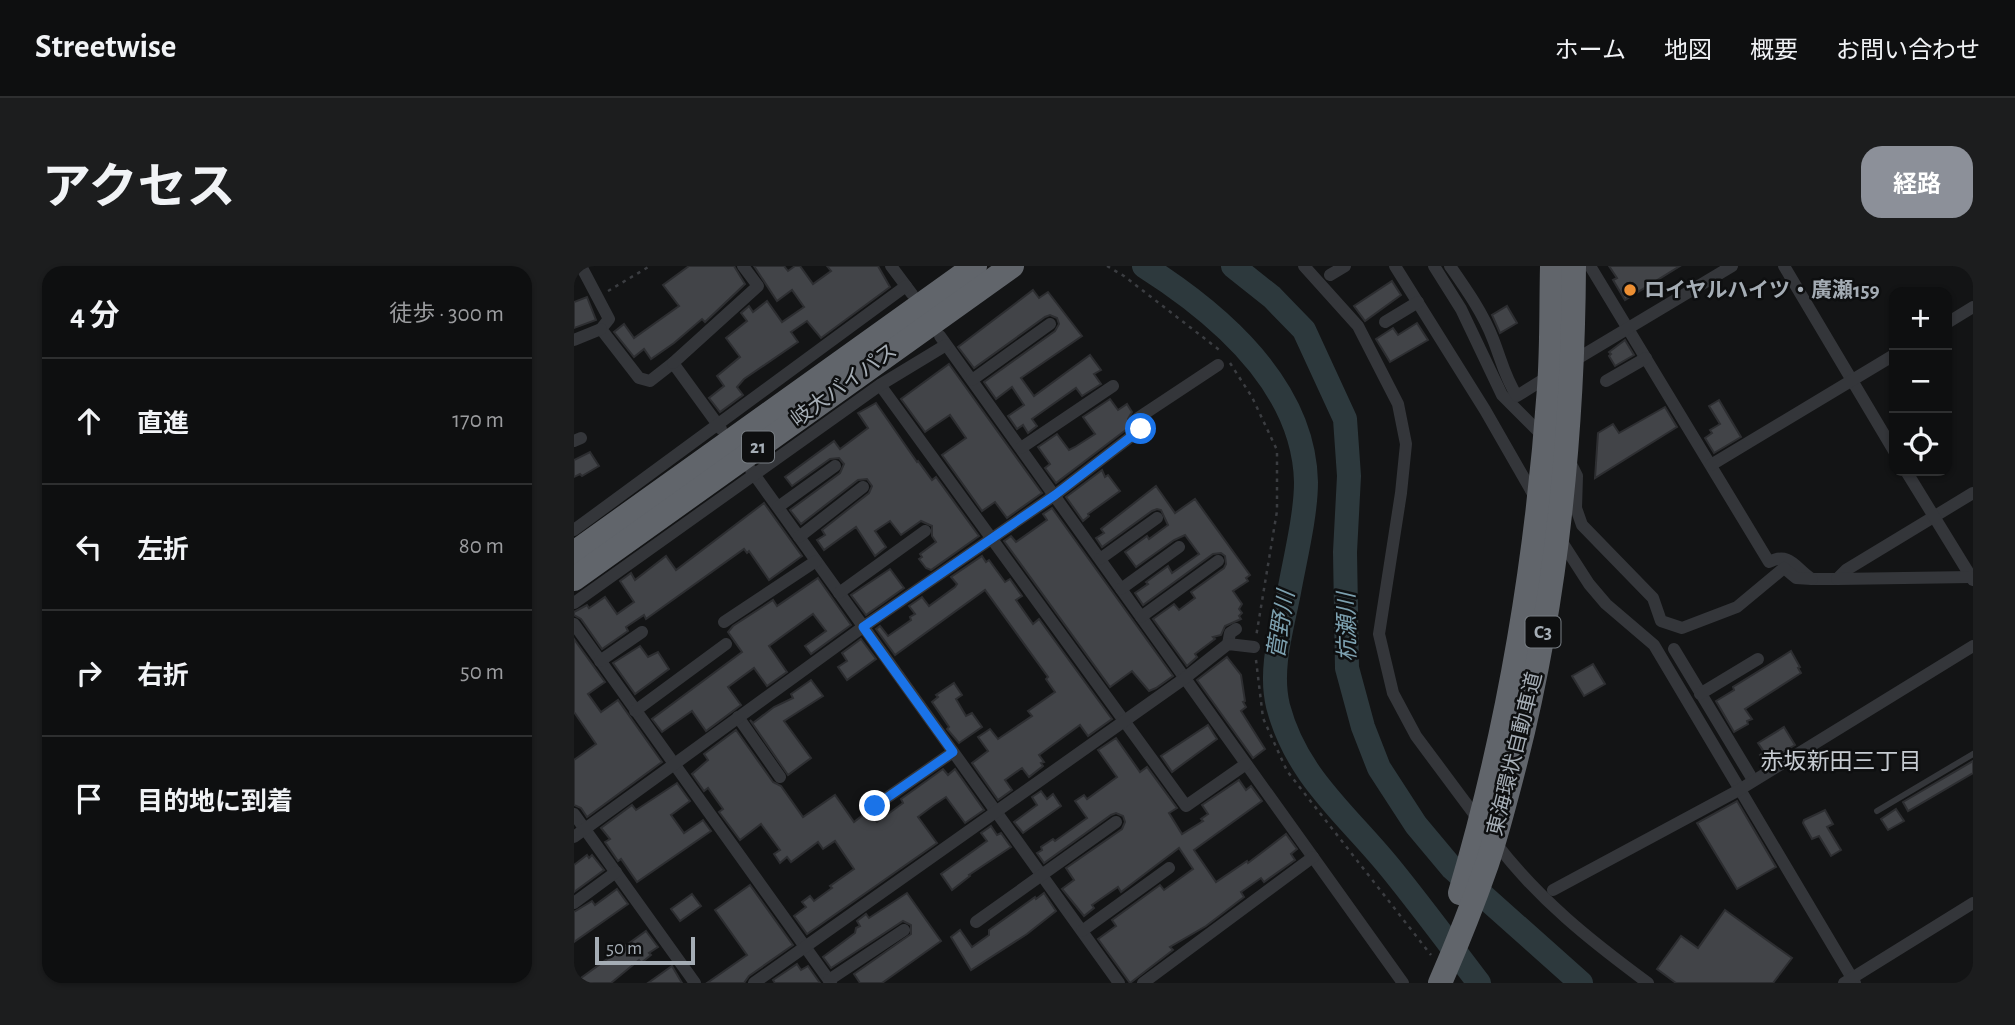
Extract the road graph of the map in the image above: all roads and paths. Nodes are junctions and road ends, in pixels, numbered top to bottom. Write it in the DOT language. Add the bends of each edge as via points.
graph roads {
  1 [pos="581,266"];
  2 [pos="650,266"];
  3 [pos="743,266"];
  4 [pos="975,266"];
  5 [pos="1012,266"];
  6 [pos="1107,266"];
  7 [pos="1304,266"];
  8 [pos="1345,266"];
  9 [pos="1395,266"];
  10 [pos="1434,266"];
  11 [pos="1450,266"];
  12 [pos="1552,266"];
  13 [pos="1732,266"];
  14 [pos="1784,266"];
  15 [pos="893,267"];
  16 [pos="1586,267"];
  17 [pos="1330,275"];
  18 [pos="597,298"];
  19 [pos="1418,302"];
  20 [pos="1973,307"];
  21 [pos="929,313"];
  22 [pos="1952,320"];
  23 [pos="1385,322"];
  24 [pos="1049,324"];
  25 [pos="1628,328"];
  26 [pos="601,329"];
  27 [pos="574,340"];
  28 [pos="1889,358"];
  29 [pos="1646,359"];
  30 [pos="673,363"];
  31 [pos="1218,365"];
  32 [pos="972,380"];
  33 [pos="1852,380"];
  34 [pos="1606,381"];
  35 [pos="880,385"];
  36 [pos="1112,386"];
  37 [pos="719,426"];
  38 [pos="1889,443"];
  39 [pos="1021,448"];
  40 [pos="1711,465"];
  41 [pos="835,466"];
  42 [pos="753,473"];
  43 [pos="1909,476"];
  44 [pos="863,487"];
  45 [pos="1973,494"];
  46 [pos="1055,495"];
  47 [pos="778,507"];
  48 [pos="1934,517"];
  49 [pos="1157,518"];
  50 [pos="574,530"];
  51 [pos="925,531"];
  52 [pos="799,537"];
  53 [pos="992,538"];
  54 [pos="1179,547"];
  55 [pos="574,553"];
  56 [pos="1100,559"];
  57 [pos="816,561"];
  58 [pos="1218,561"];
  59 [pos="1972,578"];
  60 [pos="574,579"];
  61 [pos="1812,579"];
  62 [pos="1837,579"];
  63 [pos="1121,589"];
  64 [pos="839,593"];
  65 [pos="574,603"];
  66 [pos="1141,617"];
  67 [pos="724,622"];
  68 [pos="574,624"];
  69 [pos="863,627"];
  70 [pos="1236,629"];
  71 [pos="642,632"];
  72 [pos="726,644"];
  73 [pos="1228,644"];
  74 [pos="1973,646"];
  75 [pos="1254,647"];
  76 [pos="1674,649"];
  77 [pos="1758,659"];
  78 [pos="600,661"];
  79 [pos="1185,678"];
  80 [pos="1700,694"];
  81 [pos="635,711"];
  82 [pos="738,717"];
  83 [pos="1123,721"];
  84 [pos="953,752"];
  85 [pos="1973,754"];
  86 [pos="673,764"];
  87 [pos="1246,764"];
  88 [pos="780,777"];
  89 [pos="1753,780"];
  90 [pos="1739,790"];
  91 [pos="875,806"];
  92 [pos="995,810"];
  93 [pos="1877,811"];
  94 [pos="574,814"];
  95 [pos="1116,821"];
  96 [pos="585,829"];
  97 [pos="574,837"];
  98 [pos="1313,858"];
  99 [pos="1169,868"];
  100 [pos="616,872"];
  101 [pos="1042,875"];
  102 [pos="1553,890"];
  103 [pos="574,903"];
  104 [pos="1973,903"];
  105 [pos="976,922"];
  106 [pos="904,930"];
  107 [pos="1082,931"];
  108 [pos="805,947"];
  109 [pos="1435,976"];
  110 [pos="830,981"];
  111 [pos="1850,981"];
  112 [pos="695,983"];
  113 [pos="754,983"];
  114 [pos="1119,983"];
  115 [pos="1143,983"];
  116 [pos="1402,983"];
  117 [pos="1648,983"];
  1 -- 18 [label="street"];
  2 -- 18 [label="path"];
  3 -- 30 [label="street" via="758,286"];
  4 -- 21 [label="highway, 岐大バイパス / 21"];
  5 -- 21 [label="highway, 岐大バイパス / 21"];
  6 -- 75 [label="path" via="1220,349 1252,397 1278,450 1278,511"];
  7 -- 117 [label="street" via="1358,326 1398,404 1406,444 1378,634 1393,693 1416,736 1518,872 1591,942"];
  8 -- 17 [label="street"];
  9 -- 19 [label="street"];
  10 -- 61 [label="street" via="1461,309 1502,395 1569,460 1577,476 1576,508 1582,525 1653,598 1661,621 1682,628 1737,607 1784,568 1796,578"];
  11 -- 25 [label="street" via="1471,295 1517,396"];
  12 -- 109 [label="highway, 東海環状自動車道 / C3, bridge" via="1549,385 1524,616 1486,803"];
  13 -- 25 [label="street"];
  14 -- 33 [label="street"];
  15 -- 21 [label="street"];
  16 -- 25 [label="street"];
  16 -- 109 [label="highway, 東海環状自動車道 / C3, bridge" via="1561,502 1527,719 1488,862"];
  18 -- 26 [label="street" via="609,319"];
  19 -- 23 [label="street"];
  19 -- 90 [label="street" via="1589,584 1654,645"];
  20 -- 22 [label="street"];
  21 -- 32 [label="street"];
  21 -- 35 [label="street"];
  21 -- 37 [label="street"];
  21 -- 55 [label="highway, 岐大バイパス / 21"];
  21 -- 60 [label="highway, 岐大バイパス / 21"];
  24 -- 32 [label="street"];
  25 -- 29 [label="street"];
  26 -- 27 [label="street"];
  26 -- 30 [label="street" via="639,378 650,381"];
  28 -- 33 [label="street"];
  29 -- 34 [label="street"];
  29 -- 40 [label="street"];
  30 -- 37 [label="street"];
  31 -- 46 [label="street" via="1138,418 1141,429"];
  32 -- 39 [label="street"];
  33 -- 38 [label="street"];
  33 -- 40 [label="street"];
  35 -- 42 [label="street"];
  35 -- 53 [label="street"];
  36 -- 39 [label="street"];
  37 -- 50 [label="street"];
  39 -- 46 [label="street"];
  40 -- 61 [label="street" via="1769,562 1789,559"];
  41 -- 47 [label="street"];
  42 -- 47 [label="street"];
  42 -- 65 [label="street"];
  43 -- 48 [label="street"];
  44 -- 52 [label="street"];
  45 -- 48 [label="street"];
  46 -- 53 [label="street"];
  46 -- 56 [label="street"];
  47 -- 52 [label="street"];
  48 -- 59 [label="street"];
  48 -- 62 [label="street"];
  49 -- 56 [label="street"];
  51 -- 64 [label="street"];
  52 -- 57 [label="street"];
  53 -- 69 [label="street"];
  53 -- 83 [label="street"];
  54 -- 63 [label="street"];
  56 -- 63 [label="street"];
  57 -- 64 [label="street"];
  57 -- 67 [label="street"];
  58 -- 66 [label="street"];
  59 -- 62 [label="street"];
  61 -- 62 [label="street"];
  63 -- 66 [label="street"];
  64 -- 69 [label="street"];
  66 -- 79 [label="street"];
  68 -- 78 [label="street"];
  69 -- 82 [label="street"];
  69 -- 84 [label="street"];
  70 -- 73 [label="street"];
  71 -- 78 [label="street"];
  72 -- 81 [label="street"];
  73 -- 75 [label="street"];
  73 -- 79 [label="street"];
  74 -- 89 [label="street"];
  75 -- 109 [label="path" via="1263,718 1287,771"];
  76 -- 80 [label="street"];
  77 -- 80 [label="street"];
  78 -- 81 [label="street"];
  79 -- 83 [label="street"];
  79 -- 87 [label="street"];
  80 -- 89 [label="street"];
  81 -- 86 [label="street"];
  82 -- 86 [label="street"];
  82 -- 88 [label="street"];
  83 -- 87 [label="street" via="1186,806"];
  83 -- 92 [label="street"];
  84 -- 91 [label="street"];
  84 -- 92 [label="street"];
  85 -- 93 [label="lane"];
  86 -- 96 [label="street"];
  86 -- 108 [label="street"];
  87 -- 98 [label="street"];
  89 -- 90 [label="street"];
  90 -- 102 [label="street"];
  90 -- 111 [label="street"];
  92 -- 101 [label="street"];
  92 -- 108 [label="street"];
  94 -- 96 [label="street"];
  95 -- 101 [label="street"];
  96 -- 97 [label="street"];
  96 -- 100 [label="street"];
  98 -- 115 [label="street"];
  98 -- 116 [label="street"];
  99 -- 107 [label="street"];
  100 -- 103 [label="street"];
  100 -- 112 [label="street"];
  101 -- 105 [label="street"];
  101 -- 107 [label="street"];
  104 -- 111 [label="street"];
  106 -- 110 [label="street"];
  107 -- 114 [label="street"];
  108 -- 110 [label="street"];
  108 -- 113 [label="street"];
}
